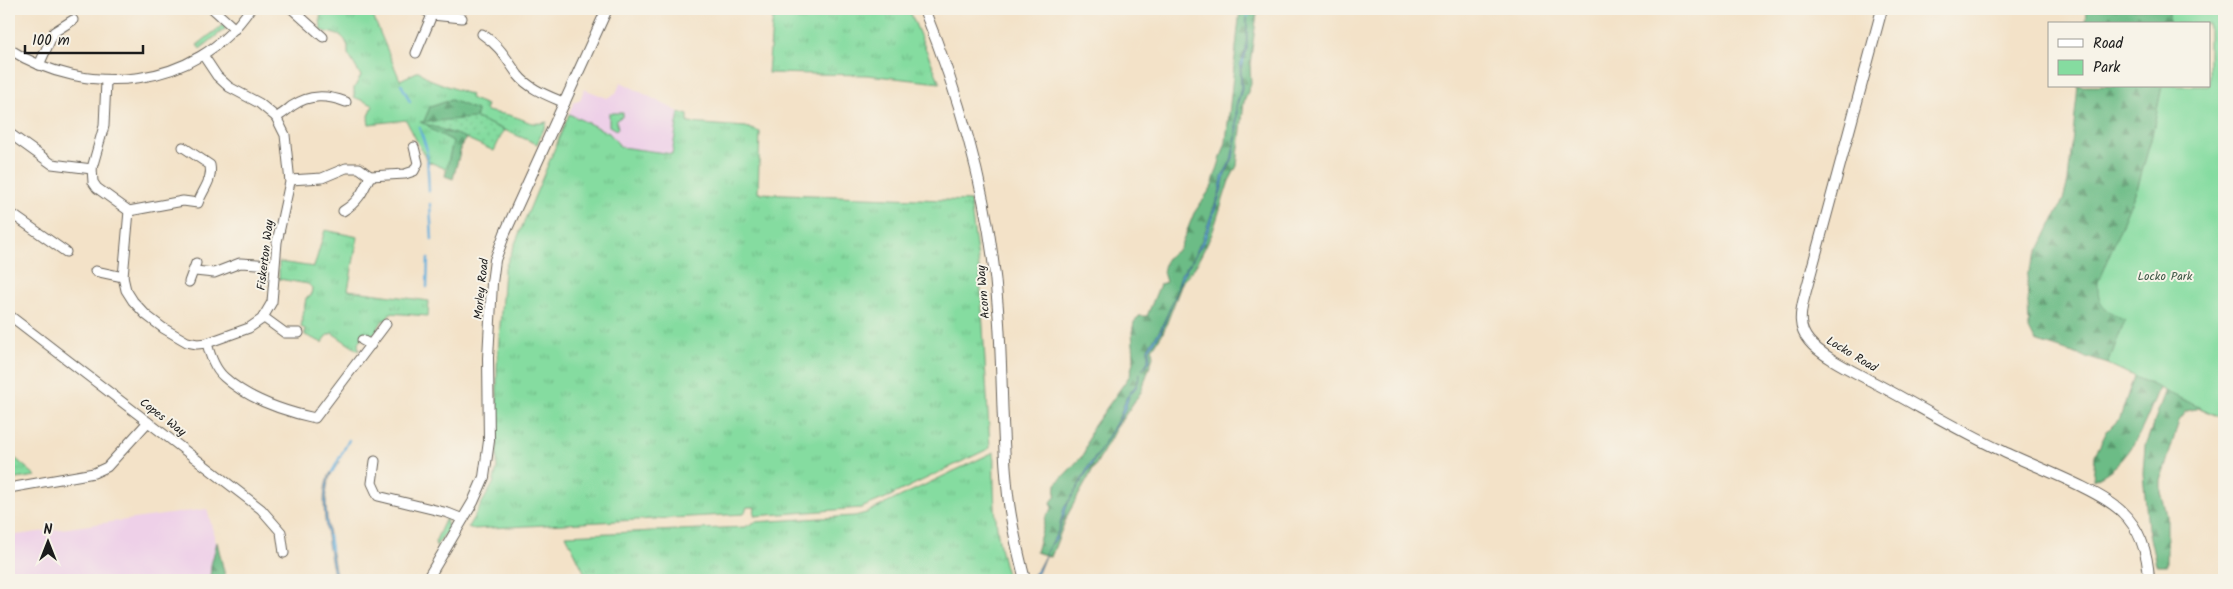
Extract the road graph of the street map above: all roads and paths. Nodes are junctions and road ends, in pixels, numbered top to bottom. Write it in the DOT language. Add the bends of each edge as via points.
graph roads {
  1 [pos="213,9"];
  2 [pos="250,9"];
  3 [pos="292,9"];
  4 [pos="423,9"];
  5 [pos="607,9"];
  6 [pos="924,9"];
  7 [pos="1882,9"];
  8 [pos="432,15"];
  9 [pos="462,18"];
  10 [pos="73,20"];
  11 [pos="235,29"];
  12 [pos="498,33"];
  13 [pos="482,34"];
  14 [pos="322,37"];
  15 [pos="492,41"];
  16 [pos="9,49"];
  17 [pos="416,53"];
  18 [pos="204,55"];
  19 [pos="39,65"];
  20 [pos="106,81"];
  21 [pos="346,102"];
  22 [pos="565,103"];
  23 [pos="276,117"];
  24 [pos="9,133"];
  25 [pos="183,148"];
  26 [pos="414,148"];
  27 [pos="92,169"];
  28 [pos="370,176"];
  29 [pos="290,180"];
  30 [pos="129,211"];
  31 [pos="343,211"];
  32 [pos="9,212"];
  33 [pos="66,252"];
  34 [pos="274,266"];
  35 [pos="95,271"];
  36 [pos="123,277"];
  37 [pos="189,282"];
  38 [pos="9,315"];
  39 [pos="263,317"];
  40 [pos="386,324"];
  41 [pos="299,333"];
  42 [pos="362,340"];
  43 [pos="207,343"];
  44 [pos="371,345"];
  45 [pos="148,422"];
  46 [pos="375,461"];
  47 [pos="9,488"];
  48 [pos="463,520"];
  49 [pos="284,553"];
  50 [pos="427,580"];
  51 [pos="1025,580"];
  52 [pos="2149,580"];
  1 -- 11 [label="street"];
  2 -- 11 [label="street"];
  3 -- 14 [label="street"];
  4 -- 8 [label="street"];
  5 -- 22 [label="street, Morley Road"];
  6 -- 51 [label="street, Acorn Way" via="957,97 986,214 998,310 1008,496"];
  7 -- 52 [label="street, Locko Road" via="1804,298 1802,330 1810,342 1855,372 1997,449 2113,504 2134,526 2142,541"];
  8 -- 9 [label="street"];
  8 -- 17 [label="street"];
  10 -- 19 [label="street" via="54,32"];
  11 -- 18 [label="street"];
  12 -- 15 [label="street"];
  13 -- 15 [label="street"];
  15 -- 22 [label="street" via="523,80"];
  16 -- 19 [label="street"];
  18 -- 20 [label="street" via="158,75"];
  18 -- 23 [label="street, Fiskerton Way" via="217,76 229,87 259,103"];
  19 -- 20 [label="street" via="78,77"];
  20 -- 27 [label="street" via="104,126"];
  21 -- 23 [label="street" via="333,97 304,98"];
  22 -- 48 [label="street, Morley Road" via="496,260 488,340 487,462 484,477"];
  23 -- 29 [label="street, Fiskerton Way" via="285,135"];
  24 -- 27 [label="street" via="52,164"];
  25 -- 30 [label="street" via="210,165 209,182 198,202 174,202"];
  26 -- 28 [label="street" via="418,163 414,171"];
  27 -- 30 [label="street" via="97,188"];
  28 -- 29 [label="street" via="359,168 346,168 322,178"];
  28 -- 31 [label="street" via="355,204"];
  29 -- 34 [label="street, Fiskerton Way"];
  30 -- 36 [label="street"];
  32 -- 33 [label="street"];
  34 -- 37 [label="street" via="240,263 214,273 195,267"];
  34 -- 39 [label="street, Fiskerton Way" via="272,302"];
  35 -- 36 [label="street"];
  36 -- 43 [label="street" via="132,301 146,315 187,342"];
  38 -- 45 [label="street, Copes Way"];
  39 -- 41 [label="street" via="285,333"];
  39 -- 43 [label="street" via="249,328"];
  40 -- 44 [label="street"];
  42 -- 44 [label="street"];
  43 -- 44 [label="street" via="212,361 223,377 278,408 315,418"];
  45 -- 47 [label="street" via="107,467 94,473"];
  45 -- 49 [label="street, Copes Way" via="261,509 281,532"];
  46 -- 48 [label="street" via="372,483 378,496 448,513"];
  48 -- 50 [label="street, Morley Road"];
}
